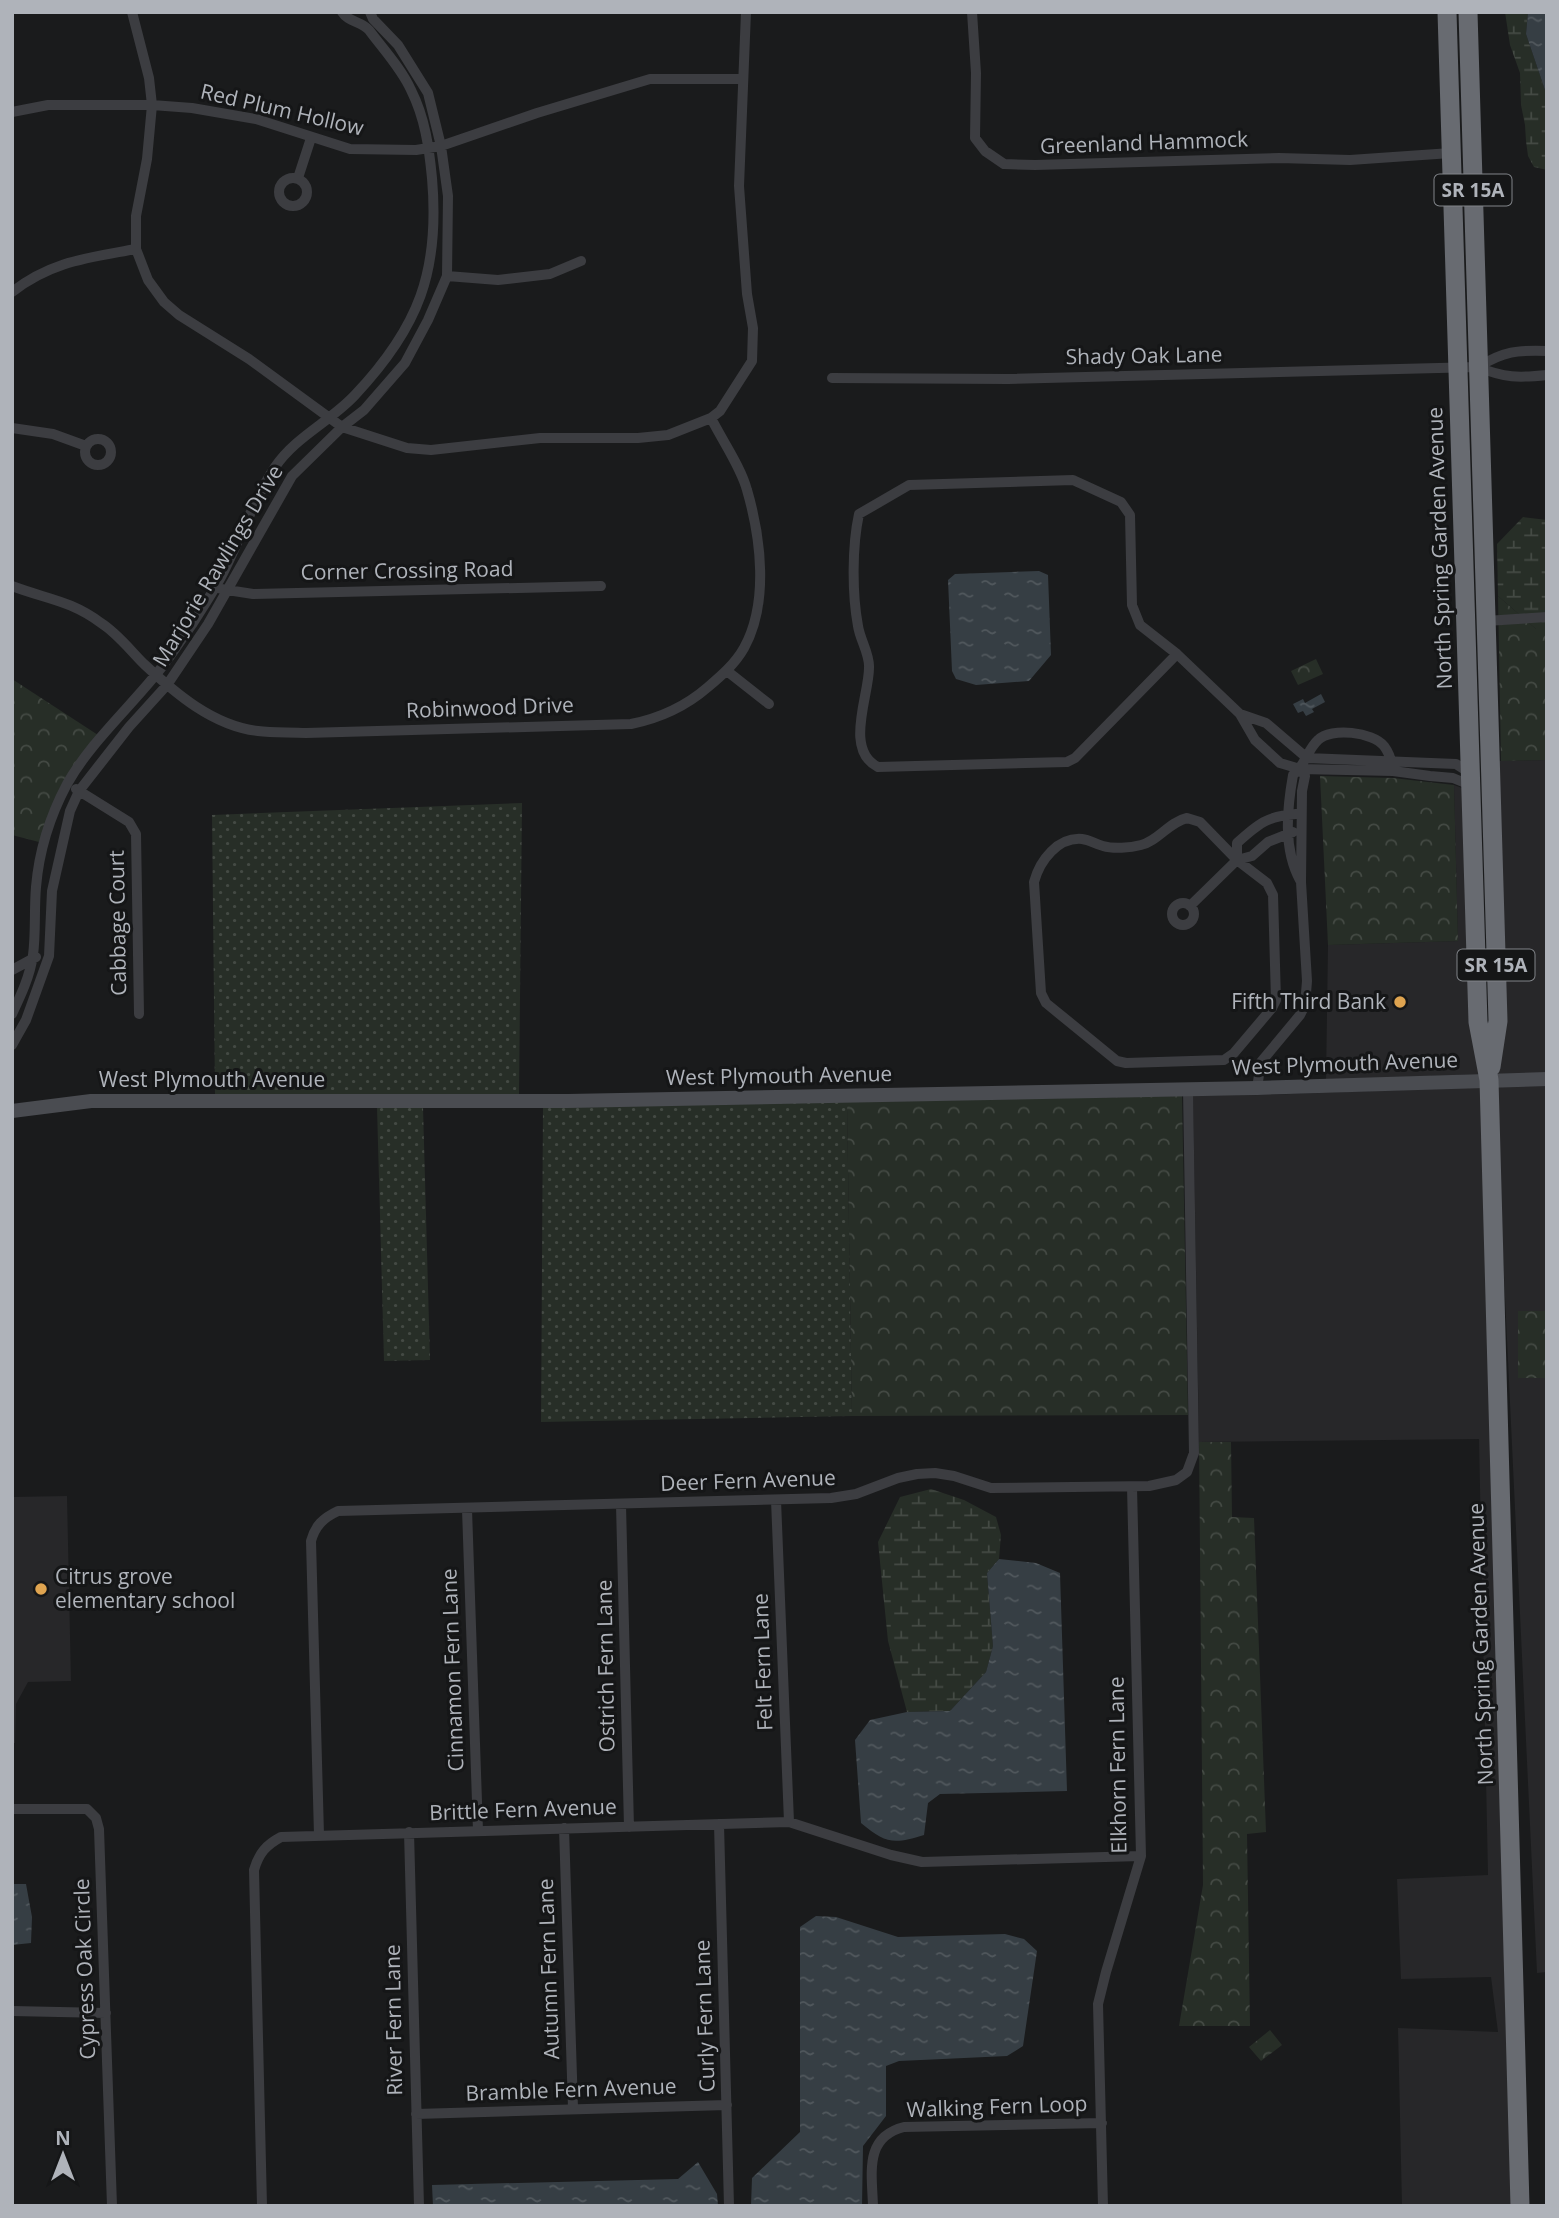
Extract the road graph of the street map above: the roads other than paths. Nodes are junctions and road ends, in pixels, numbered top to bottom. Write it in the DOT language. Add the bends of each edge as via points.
graph roads {
  1 [pos="132,12"];
  2 [pos="342,12"];
  3 [pos="370,12"];
  4 [pos="746,12"];
  5 [pos="972,12"];
  6 [pos="1447,12"];
  7 [pos="1468,12"];
  8 [pos="742,79"];
  9 [pos="152,104"];
  10 [pos="12,113"];
  11 [pos="311,138"];
  12 [pos="435,147"];
  13 [pos="1451,153"];
  14 [pos="298,178"];
  15 [pos="136,249"];
  16 [pos="581,261"];
  17 [pos="447,276"];
  18 [pos="12,292"];
  19 [pos="1543,351"];
  20 [pos="1478,367"];
  21 [pos="1457,368"];
  22 [pos="1544,375"];
  23 [pos="832,378"];
  24 [pos="328,418"];
  25 [pos="711,418"];
  26 [pos="342,427"];
  27 [pos="12,428"];
  28 [pos="86,446"];
  29 [pos="12,586"];
  30 [pos="601,586"];
  31 [pos="215,587"];
  32 [pos="227,591"];
  33 [pos="1547,617"];
  34 [pos="1486,621"];
  35 [pos="1177,654"];
  36 [pos="727,671"];
  37 [pos="156,675"];
  38 [pos="167,685"];
  39 [pos="769,704"];
  40 [pos="1240,714"];
  41 [pos="1286,739"];
  42 [pos="1469,740"];
  43 [pos="1272,756"];
  44 [pos="1307,758"];
  45 [pos="1392,765"];
  46 [pos="1300,769"];
  47 [pos="1491,773"];
  48 [pos="1470,779"];
  49 [pos="67,785"];
  50 [pos="79,791"];
  51 [pos="1492,804"];
  52 [pos="1302,813"];
  53 [pos="1289,814"];
  54 [pos="1265,820"];
  55 [pos="1302,832"];
  56 [pos="1289,833"];
  57 [pos="1273,840"];
  58 [pos="1237,860"];
  59 [pos="1301,882"];
  60 [pos="1190,906"];
  61 [pos="49,956"];
  62 [pos="33,957"];
  63 [pos="12,970"];
  64 [pos="12,1014"];
  65 [pos="139,1014"];
  66 [pos="12,1045"];
  67 [pos="1547,1079"];
  68 [pos="1489,1080"];
  69 [pos="1256,1088"];
  70 [pos="1188,1090"];
  71 [pos="12,1111"];
  72 [pos="1132,1487"];
  73 [pos="776,1500"];
  74 [pos="621,1505"];
  75 [pos="467,1509"];
  76 [pos="12,1809"];
  77 [pos="789,1822"];
  78 [pos="719,1824"];
  79 [pos="629,1827"];
  80 [pos="564,1828"];
  81 [pos="478,1831"];
  82 [pos="410,1832"];
  83 [pos="318,1835"];
  84 [pos="1141,1856"];
  85 [pos="12,2011"];
  86 [pos="106,2013"];
  87 [pos="727,2105"];
  88 [pos="573,2108"];
  89 [pos="416,2114"];
  90 [pos="1102,2123"];
  91 [pos="112,2206"];
  92 [pos="262,2206"];
  93 [pos="419,2206"];
  94 [pos="729,2206"];
  95 [pos="873,2206"];
  96 [pos="1103,2206"];
  97 [pos="1520,2206"];
  1 -- 9 [label="street"];
  2 -- 12 [label="street, Marjorie Rawlings Drive" via="364,25 398,68"];
  3 -- 12 [label="street, Marjorie Rawlings Drive" via="398,45 428,93"];
  4 -- 8 [label="street"];
  5 -- 13 [label="street, Greenland Hammock" via="975,138 1004,164 1350,160"];
  6 -- 13 [label="highway, North Spring Garden Avenue / SR 15A"];
  7 -- 20 [label="highway, North Spring Garden Avenue / SR 15A"];
  8 -- 12 [label="street, Red Plum Hollow" via="650,79"];
  8 -- 25 [label="street" via="739,186 752,361"];
  9 -- 10 [label="street, Red Plum Hollow" via="48,105"];
  9 -- 11 [label="street, Red Plum Hollow" via="245,117"];
  9 -- 15 [label="street" via="136,209"];
  11 -- 12 [label="street, Red Plum Hollow" via="350,149"];
  11 -- 14 [label="street"];
  12 -- 17 [label="street, Marjorie Rawlings Drive" via="447,197"];
  12 -- 24 [label="street, Marjorie Rawlings Drive" via="434,242 417,307 391,353"];
  13 -- 21 [label="highway, North Spring Garden Avenue / SR 15A"];
  15 -- 18 [label="street" via="61,264 31,277"];
  15 -- 24 [label="street" via="148,280 164,302"];
  16 -- 17 [label="street" via="550,274 498,280"];
  17 -- 26 [label="street, Marjorie Rawlings Drive" via="405,363 364,410"];
  19 -- 20 [label="street" via="1518,350"];
  19 -- 22 [label="street"];
  20 -- 21 [label="street, Shady Oak Lane"];
  20 -- 22 [label="street" via="1499,376"];
  20 -- 34 [label="highway, North Spring Garden Avenue / SR 15A"];
  21 -- 23 [label="street, Shady Oak Lane"];
  21 -- 42 [label="highway, North Spring Garden Avenue / SR 15A"];
  24 -- 26 [label="street"];
  24 -- 31 [label="street, Marjorie Rawlings Drive" via="276,466"];
  25 -- 26 [label="street" via="668,435 639,439 540,438 431,450 407,448"];
  25 -- 36 [label="street, Robinwood Drive" via="747,488 761,558 758,608 745,647"];
  26 -- 32 [label="street, Marjorie Rawlings Drive" via="292,476"];
  27 -- 28 [label="street" via="53,434"];
  29 -- 37 [label="street, Robinwood Drive" via="87,613"];
  30 -- 32 [label="street, Corner Crossing Road"];
  31 -- 32 [label="street, Corner Crossing Road"];
  31 -- 37 [label="street, Marjorie Rawlings Drive"];
  32 -- 38 [label="street, Marjorie Rawlings Drive"];
  33 -- 34 [label="street"];
  34 -- 47 [label="highway, North Spring Garden Avenue / SR 15A"];
  35 -- 35 [label="street" via="1140,625 1132,605 1130,516 1121,502 1087,484 1073,480 909,485 859,514 853,541 858,626 870,666 860,728 862,751 878,767 1067,762"];
  35 -- 40 [label="street"];
  36 -- 38 [label="street, Robinwood Drive" via="693,700 657,719 631,724 306,733 238,727 199,709"];
  36 -- 39 [label="street"];
  37 -- 38 [label="street, Robinwood Drive"];
  37 -- 49 [label="street, Marjorie Rawlings Drive"];
  38 -- 50 [label="street, Marjorie Rawlings Drive"];
  40 -- 41 [label="street" via="1266,723"];
  40 -- 43 [label="street" via="1255,740"];
  41 -- 43 [label="street"];
  41 -- 44 [label="street"];
  42 -- 47 [label="highway" via="1480,765"];
  42 -- 48 [label="highway, North Spring Garden Avenue / SR 15A"];
  43 -- 46 [label="street"];
  44 -- 45 [label="street"];
  44 -- 45 [label="street" via="1326,734 1351,733 1378,740"];
  44 -- 46 [label="street"];
  45 -- 46 [label="street"];
  45 -- 48 [label="street" via="1456,764"];
  46 -- 52 [label="street" via="1305,776"];
  46 -- 53 [label="street" via="1293,775"];
  47 -- 51 [label="highway, North Spring Garden Avenue / SR 15A"];
  48 -- 51 [label="highway" via="1476,775"];
  48 -- 68 [label="highway, North Spring Garden Avenue / SR 15A" via="1478,1022"];
  49 -- 50 [label="street, Cabbage Court"];
  49 -- 62 [label="street, Marjorie Rawlings Drive" via="43,847"];
  50 -- 61 [label="street, Marjorie Rawlings Drive" via="52,891"];
  50 -- 65 [label="street, Cabbage Court" via="129,822 136,834"];
  51 -- 68 [label="highway, North Spring Garden Avenue / SR 15A" via="1498,1021"];
  52 -- 53 [label="street"];
  52 -- 55 [label="street"];
  53 -- 54 [label="street"];
  53 -- 56 [label="street"];
  54 -- 57 [label="street"];
  54 -- 58 [label="street" via="1237,843"];
  55 -- 56 [label="street"];
  55 -- 59 [label="street"];
  56 -- 57 [label="street"];
  56 -- 59 [label="street" via="1291,864"];
  57 -- 58 [label="street" via="1252,856"];
  58 -- 58 [label="street" via="1193,818 1176,822 1139,846 1103,846 1080,839 1058,846 1034,882 1041,993 1046,1003 1117,1061 1224,1060 1234,1053 1276,1000 1273,895 1267,883"];
  58 -- 60 [label="street"];
  59 -- 69 [label="street" via="1305,1005 1261,1062"];
  61 -- 62 [label="street"];
  61 -- 66 [label="street, Marjorie Rawlings Drive"];
  62 -- 63 [label="street"];
  62 -- 64 [label="street, Marjorie Rawlings Drive"];
  67 -- 68 [label="street, West Plymouth Avenue"];
  68 -- 69 [label="street, West Plymouth Avenue"];
  68 -- 97 [label="highway, North Spring Garden Avenue / SR 15A"];
  69 -- 70 [label="street, West Plymouth Avenue"];
  70 -- 71 [label="street, West Plymouth Avenue" via="568,1101 91,1101"];
  70 -- 72 [label="street, Deer Fern Avenue" via="1194,1453 1187,1472 1176,1480"];
  72 -- 73 [label="street, Deer Fern Avenue" via="991,1488 935,1473 898,1478 831,1499"];
  72 -- 84 [label="street, Elkhorn Fern Lane"];
  73 -- 74 [label="street, Deer Fern Avenue"];
  73 -- 77 [label="street, Felt Fern Lane"];
  74 -- 75 [label="street, Deer Fern Avenue"];
  74 -- 79 [label="street, Ostrich Fern Lane"];
  75 -- 81 [label="street, Cinnamon Fern Lane"];
  75 -- 83 [label="street, Deer Fern Avenue" via="338,1511 314,1531"];
  76 -- 86 [label="street, Cypress Oak Circle" via="88,1809 96,1818"];
  77 -- 78 [label="street, Brittle Fern Avenue"];
  77 -- 84 [label="street, Brittle Fern Avenue" via="922,1862"];
  78 -- 79 [label="street, Brittle Fern Avenue"];
  78 -- 87 [label="street, Curly Fern Lane"];
  79 -- 80 [label="street, Brittle Fern Avenue"];
  80 -- 81 [label="street, Brittle Fern Avenue"];
  80 -- 88 [label="street, Autumn Fern Lane"];
  81 -- 82 [label="street, Brittle Fern Avenue"];
  82 -- 83 [label="street, Brittle Fern Avenue"];
  82 -- 89 [label="street, River Fern Lane"];
  83 -- 92 [label="street, Brittle Fern Avenue" via="269,1843 258,1855 254,1870"];
  84 -- 90 [label="street, Elkhorn Fern Lane" via="1098,2004"];
  85 -- 86 [label="street"];
  86 -- 91 [label="street, Cypress Oak Circle"];
  87 -- 88 [label="street, Bramble Fern Avenue"];
  87 -- 94 [label="street, Curly Fern Lane"];
  88 -- 89 [label="street, Bramble Fern Avenue"];
  89 -- 93 [label="street, River Fern Lane"];
  90 -- 95 [label="street, Walking Fern Loop" via="891,2130 876,2146 872,2162"];
  90 -- 96 [label="street, Elkhorn Fern Lane"];
}
